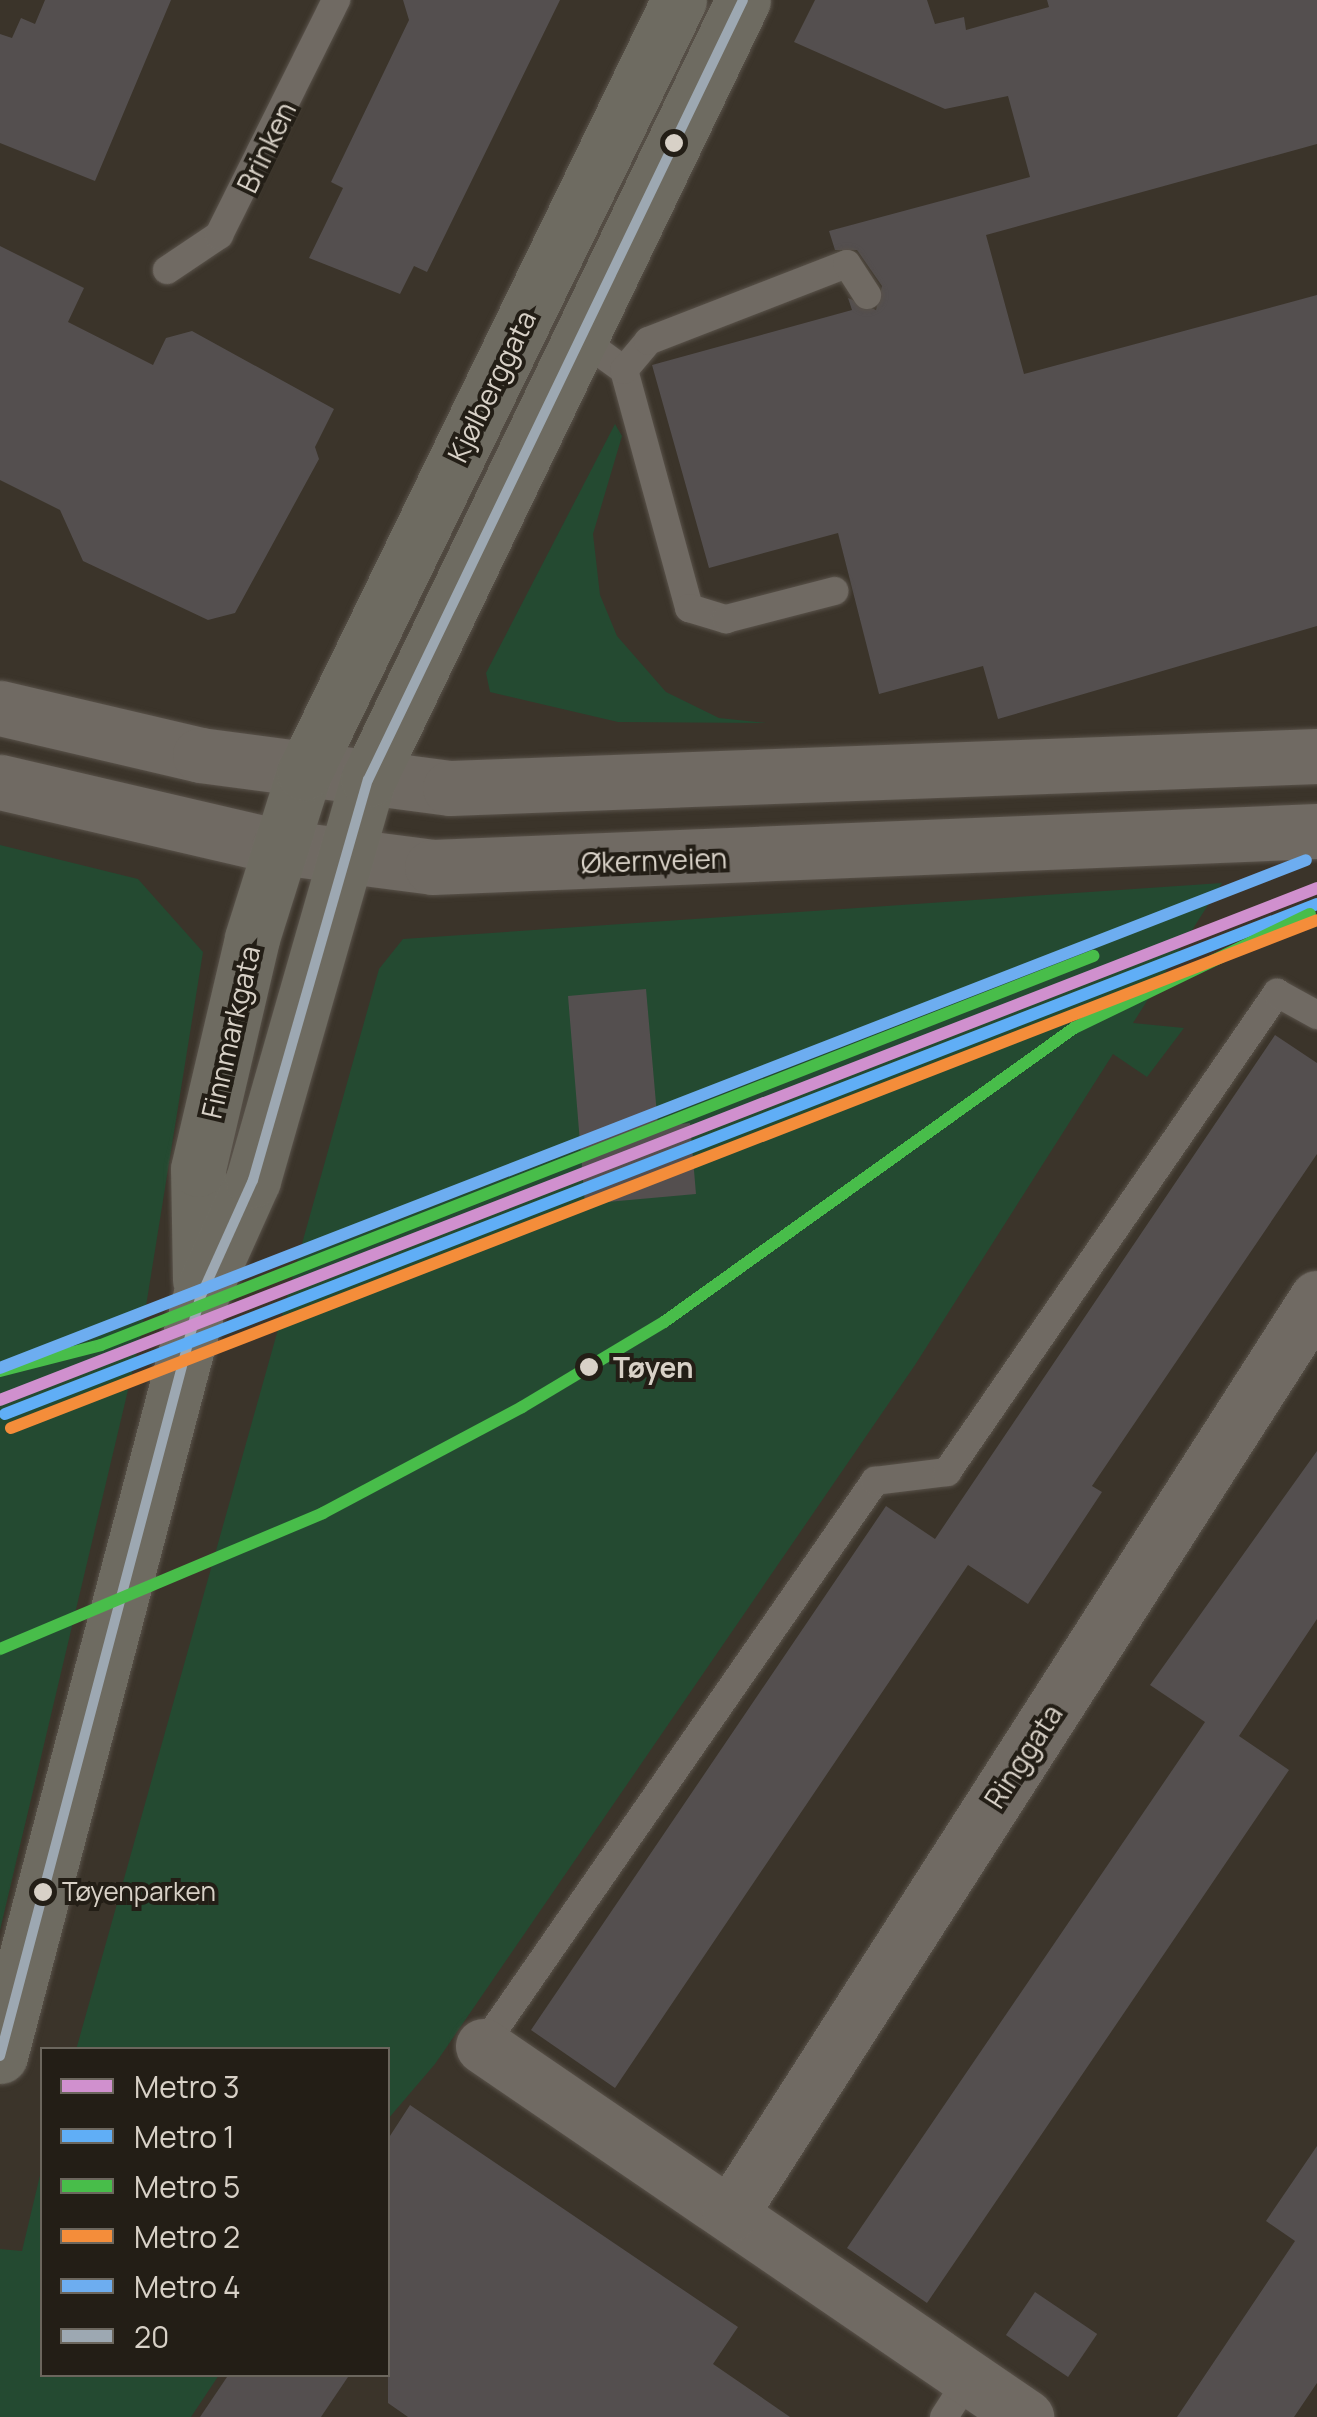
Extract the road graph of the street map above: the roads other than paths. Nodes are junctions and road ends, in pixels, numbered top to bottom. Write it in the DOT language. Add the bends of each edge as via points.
graph roads {
  1 [pos="336,0"];
  2 [pos="679,0"];
  3 [pos="743,0"];
  4 [pos="168,270"];
  5 [pos="868,295"];
  6 [pos="577,336"];
  7 [pos="624,370"];
  8 [pos="834,592"];
  9 [pos="0,708"];
  10 [pos="1317,756"];
  11 [pos="304,772"];
  12 [pos="368,780"];
  13 [pos="0,782"];
  14 [pos="1317,831"];
  15 [pos="279,847"];
  16 [pos="344,860"];
  17 [pos="1317,1015"];
  18 [pos="200,1298"];
  19 [pos="1317,1298"];
  20 [pos="483,2046"];
  21 [pos="0,2056"];
  22 [pos="730,2214"];
  23 [pos="956,2398"];
  24 [pos="1026,2417"];
  1 -- 4 [label="lane, Brinken" via="219,235"];
  2 -- 11 [label="main road, Kjølberggata"];
  3 -- 6 [label="main road, Kjølberggata"];
  5 -- 7 [label="lane" via="847,264 648,340"];
  6 -- 7 [label="lane"];
  6 -- 12 [label="main road, Kjølberggata"];
  7 -- 8 [label="lane" via="689,608 726,619"];
  9 -- 11 [label="main road"];
  10 -- 12 [label="main road" via="532,787"];
  11 -- 12 [label="main road"];
  11 -- 15 [label="main road, Finnmarkgata"];
  12 -- 16 [label="main road, Finnmarkgata"];
  13 -- 15 [label="main road, Økernveien"];
  14 -- 16 [label="main road, Økernveien" via="526,864"];
  15 -- 16 [label="main road, Økernveien"];
  15 -- 18 [label="main road, Finnmarkgata" via="198,1168"];
  16 -- 18 [label="main road, Finnmarkgata" via="253,1180"];
  17 -- 20 [label="lane" via="1278,993 947,1472 875,1481"];
  18 -- 21 [label="main road, Finnmarkgata"];
  19 -- 22 [label="main road, Ringgata"];
  20 -- 22 [label="main road"];
  22 -- 23 [label="main road"];
  23 -- 24 [label="main road"];
}
